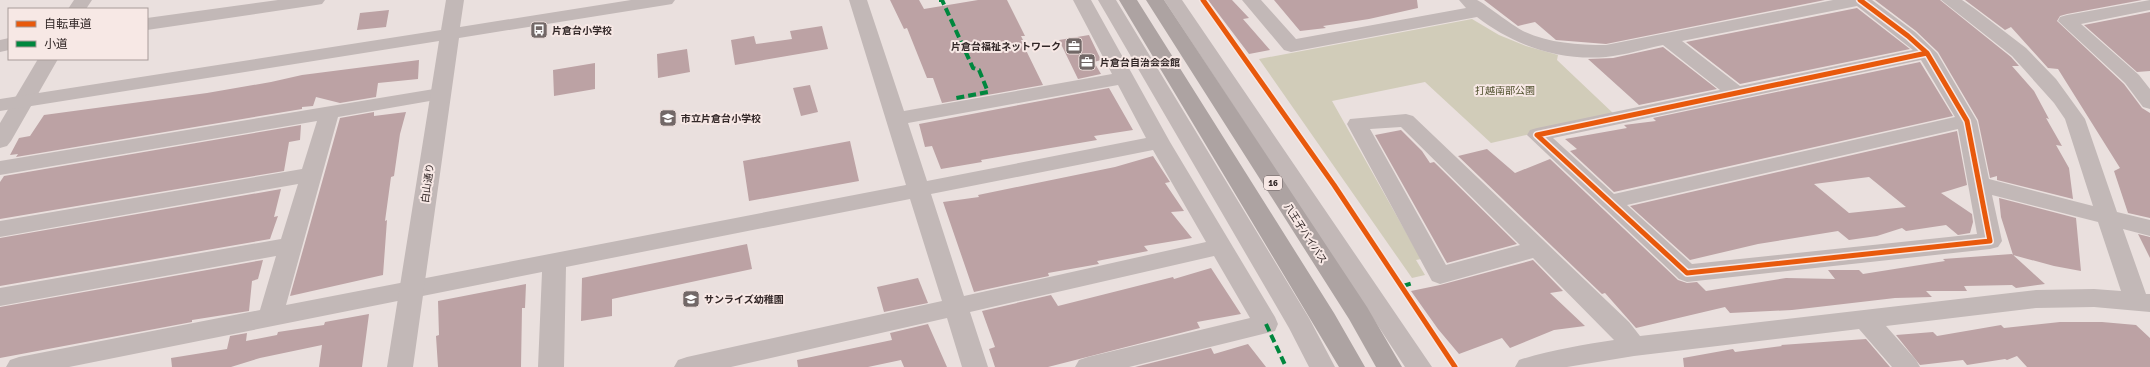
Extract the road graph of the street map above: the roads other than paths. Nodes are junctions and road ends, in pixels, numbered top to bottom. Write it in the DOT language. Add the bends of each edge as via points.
graph roads {
  1 [pos="316,0"];
  2 [pos="454,0"];
  3 [pos="666,0"];
  4 [pos="858,0"];
  5 [pos="1154,0"];
  6 [pos="1173,0"];
  7 [pos="1251,0"];
  8 [pos="1773,0"];
  9 [pos="1860,0"];
  10 [pos="1950,0"];
  11 [pos="1116,3"];
  12 [pos="619,4"];
  13 [pos="2150,5"];
  14 [pos="1085,6"];
  15 [pos="1474,6"];
  16 [pos="1792,14"];
  17 [pos="148,24"];
  18 [pos="449,34"];
  19 [pos="1667,39"];
  20 [pos="1927,53"];
  21 [pos="47,60"];
  22 [pos="2141,77"];
  23 [pos="1124,78"];
  24 [pos="1736,93"];
  25 [pos="440,94"];
  26 [pos="24,101"];
  27 [pos="2150,103"];
  28 [pos="0,105"];
  29 [pos="329,114"];
  30 [pos="896,119"];
  31 [pos="1967,121"];
  32 [pos="0,141"];
  33 [pos="1159,142"];
  34 [pos="0,168"];
  35 [pos="311,175"];
  36 [pos="1979,184"];
  37 [pos="918,190"];
  38 [pos="1610,202"];
  39 [pos="2109,218"];
  40 [pos="2150,228"];
  41 [pos="0,229"];
  42 [pos="291,245"];
  43 [pos="1220,247"];
  44 [pos="1537,249"];
  45 [pos="554,261"];
  46 [pos="412,290"];
  47 [pos="0,297"];
  48 [pos="2143,302"];
  49 [pos="956,306"];
  50 [pos="270,317"];
  51 [pos="1864,318"];
  52 [pos="1634,346"];
  53 [pos="20,367"];
  54 [pos="400,367"];
  55 [pos="551,367"];
  56 [pos="687,367"];
  57 [pos="976,367"];
  58 [pos="1088,367"];
  59 [pos="1322,367"];
  60 [pos="1352,367"];
  61 [pos="1390,367"];
  62 [pos="1419,367"];
  63 [pos="1528,367"];
  64 [pos="1907,367"];
  1 -- 17 [label="street"];
  2 -- 18 [label="street, 白山通り"];
  3 -- 12 [label="street"];
  4 -- 30 [label="street"];
  5 -- 61 [label="highway, 八王子バイパス / 16" via="1358,313"];
  6 -- 62 [label="street"];
  7 -- 15 [label="street" via="1291,46"];
  8 -- 16 [label="street"];
  9 -- 16 [label="street"];
  9 -- 20 [label="street"];
  10 -- 39 [label="street" via="2018,50 2045,76 2062,98 2075,120"];
  11 -- 14 [label="street"];
  11 -- 59 [label="street"];
  11 -- 60 [label="highway" via="1325,320"];
  12 -- 18 [label="street"];
  13 -- 22 [label="street" via="2067,21"];
  14 -- 23 [label="street"];
  15 -- 19 [label="street" via="1506,31 1532,42 1557,48 1586,52 1606,51"];
  16 -- 19 [label="street"];
  18 -- 25 [label="street, 白山通り"];
  18 -- 26 [label="street"];
  19 -- 24 [label="street"];
  20 -- 24 [label="street"];
  20 -- 31 [label="street"];
  21 -- 26 [label="street"];
  22 -- 27 [label="street"];
  23 -- 30 [label="street"];
  23 -- 33 [label="street"];
  24 -- 38 [label="street" via="1537,135"];
  25 -- 29 [label="street"];
  25 -- 46 [label="street, 白山通り"];
  26 -- 28 [label="street"];
  26 -- 32 [label="street"];
  29 -- 34 [label="street"];
  29 -- 35 [label="street"];
  30 -- 37 [label="street"];
  31 -- 36 [label="street"];
  31 -- 38 [label="street"];
  33 -- 37 [label="street"];
  33 -- 43 [label="street"];
  35 -- 41 [label="street"];
  35 -- 42 [label="street"];
  36 -- 38 [label="street" via="1990,241 1687,273"];
  36 -- 39 [label="street"];
  37 -- 45 [label="street"];
  37 -- 49 [label="street"];
  39 -- 40 [label="street"];
  39 -- 48 [label="street" via="2120,256"];
  42 -- 47 [label="street"];
  42 -- 50 [label="street"];
  43 -- 49 [label="street"];
  43 -- 58 [label="street" via="1266,324"];
  44 -- 44 [label="street" via="1406,120 1357,124 1440,275"];
  44 -- 52 [label="street"];
  45 -- 46 [label="street"];
  45 -- 55 [label="street"];
  46 -- 50 [label="street"];
  46 -- 54 [label="street, 白山通り"];
  48 -- 51 [label="street" via="2094,298 2036,299"];
  49 -- 56 [label="street"];
  49 -- 57 [label="street"];
  50 -- 53 [label="street"];
  51 -- 52 [label="street"];
  51 -- 64 [label="street"];
  52 -- 63 [label="street" via="1568,356"];
}
